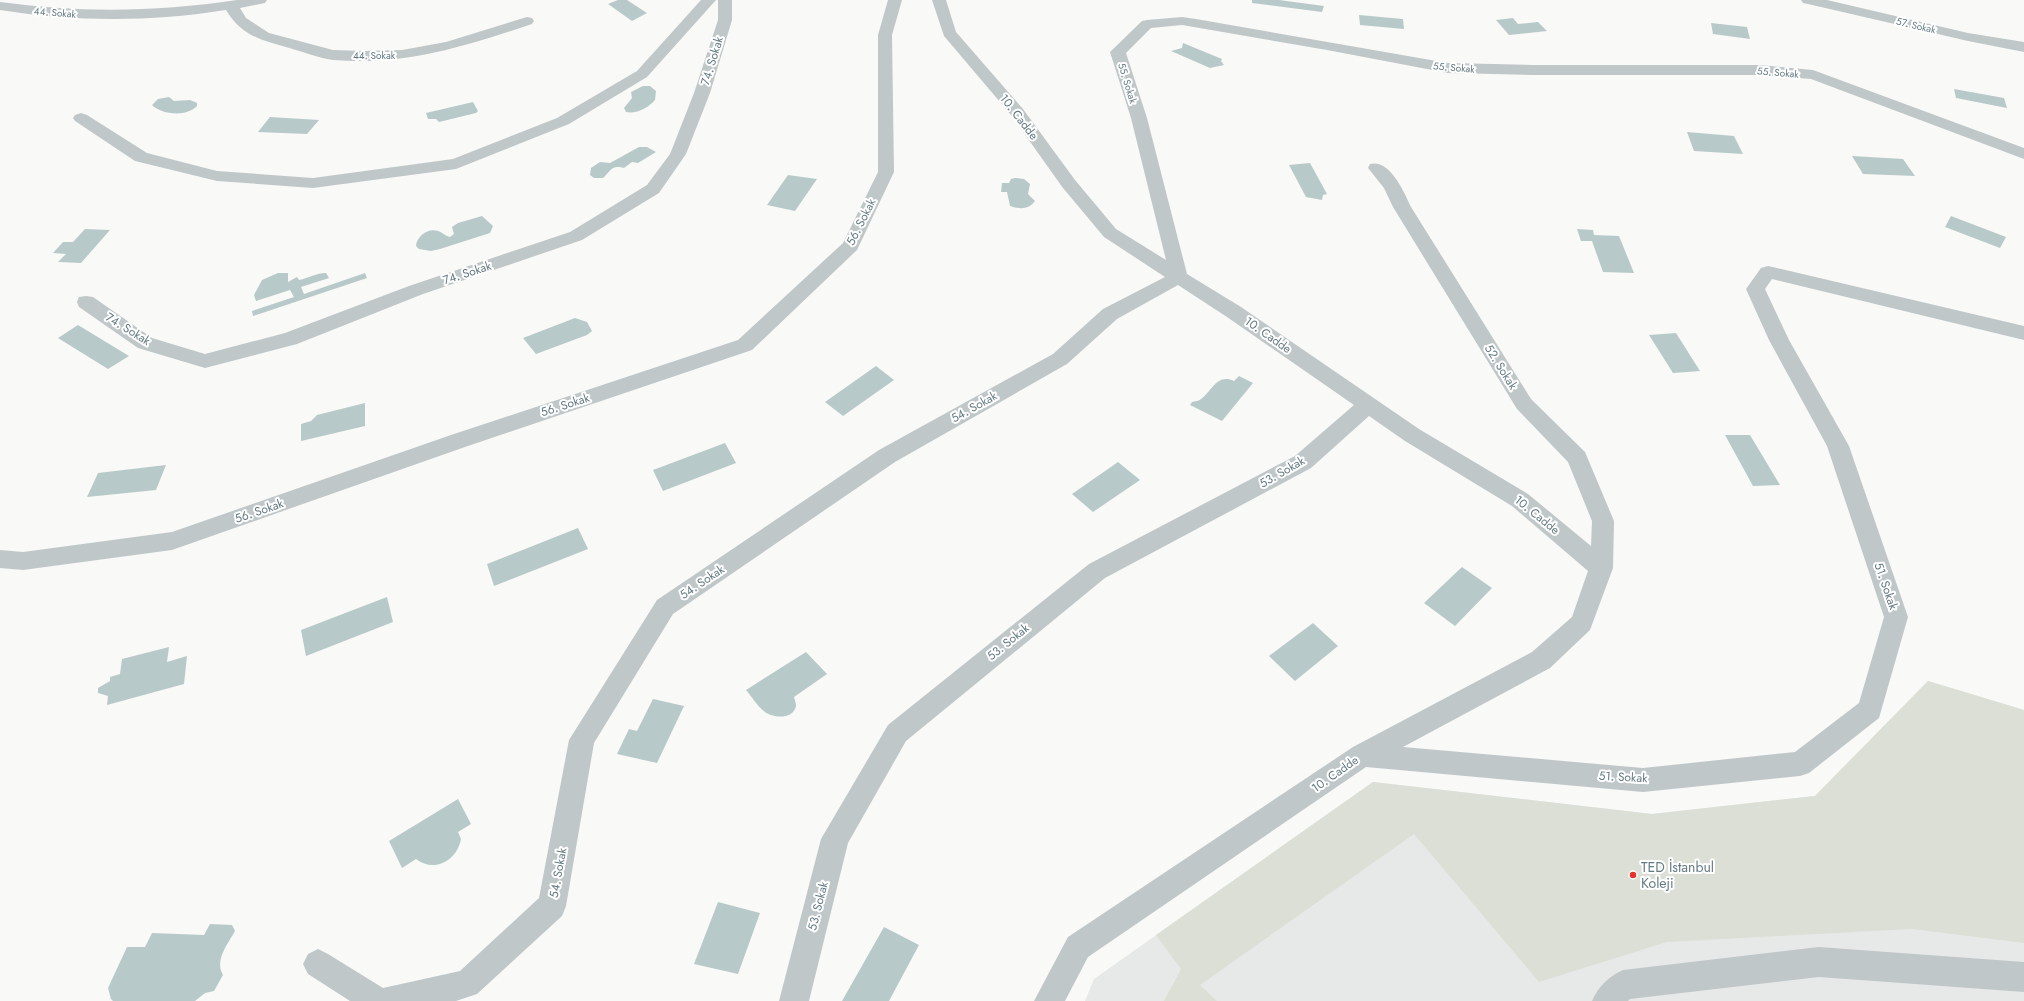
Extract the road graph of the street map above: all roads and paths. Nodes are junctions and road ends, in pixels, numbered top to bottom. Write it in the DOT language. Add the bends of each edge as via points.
graph roads {
  1 [pos="260,0"];
  2 [pos="708,0"];
  3 [pos="725,0"];
  4 [pos="895,0"];
  5 [pos="939,0"];
  6 [pos="1808,0"];
  7 [pos="0,6"];
  8 [pos="231,6"];
  9 [pos="527,22"];
  10 [pos="2024,47"];
  11 [pos="81,118"];
  12 [pos="2024,154"];
  13 [pos="1376,168"];
  14 [pos="1179,277"];
  15 [pos="86,302"];
  16 [pos="2024,333"];
  17 [pos="1368,405"];
  18 [pos="0,559"];
  19 [pos="1601,568"];
  20 [pos="1362,755"];
  21 [pos="318,964"];
  22 [pos="2024,977"];
  23 [pos="377,1001"];
  24 [pos="386,1001"];
  25 [pos="794,1001"];
  26 [pos="1049,1001"];
  27 [pos="1607,1001"];
  1 -- 8 [label="street, 44. Sokak"];
  2 -- 11 [label="street" via="642,74 563,121 456,164 313,183 216,176 141,156"];
  3 -- 15 [label="street, 74. Sokak" via="725,20 702,93 678,154 653,189 576,236 416,290 290,339 205,360 145,343"];
  4 -- 18 [label="street, 56. Sokak" via="885,35 886,172 851,246 745,345 458,441 172,541 22,561"];
  5 -- 14 [label="street, 10. Cadde" via="949,32 1017,112 1069,184 1110,233"];
  6 -- 10 [label="street, 57. Sokak" via="1968,37"];
  7 -- 8 [label="street, 44. Sokak" via="62,14 134,14"];
  8 -- 9 [label="street, 44. Sokak" via="240,21 264,36 332,55 402,55 449,46"];
  12 -- 14 [label="street, 55. Sokak" via="1813,75 1759,70 1448,68 1182,21 1147,24 1118,52 1139,118"];
  13 -- 19 [label="street, 52. Sokak" via="1392,186 1402,207 1524,404 1577,458 1602,521"];
  14 -- 17 [label="street, 10. Cadde"];
  14 -- 24 [label="street, 54. Sokak" via="1110,314 1060,359 887,456 665,607 582,740 552,906 467,984"];
  16 -- 20 [label="street, 51. Sokak" via="1768,272 1755,289 1779,340 1838,446 1896,617 1870,710 1800,764 1643,780"];
  17 -- 19 [label="street, 10. Cadde" via="1412,435 1520,500"];
  17 -- 25 [label="street, 53. Sokak" via="1303,462 1097,571 897,733 835,839"];
  19 -- 20 [label="street, 10. Cadde" via="1582,623 1541,660"];
  20 -- 26 [label="street, 10. Cadde" via="1078,947"];
  21 -- 23 [label="street"];
  22 -- 27 [label="street" via="1819,962 1623,985"];
}
